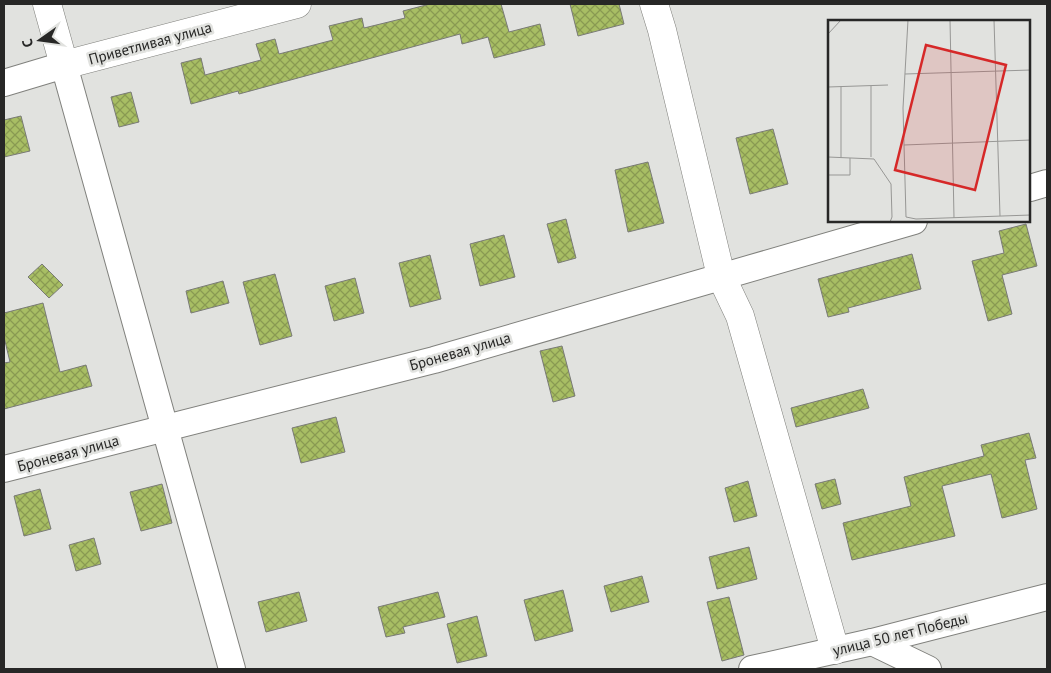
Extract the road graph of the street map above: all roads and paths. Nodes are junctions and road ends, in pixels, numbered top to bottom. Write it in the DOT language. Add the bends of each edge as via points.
graph roads {
  1 [pos="47,4"];
  2 [pos="297,4"];
  3 [pos="654,4"];
  4 [pos="64,65"];
  5 [pos="4,82"];
  6 [pos="1047,183"];
  7 [pos="1031,188"];
  8 [pos="910,222"];
  9 [pos="721,276"];
  10 [pos="167,427"];
  11 [pos="4,469"];
  12 [pos="1047,597"];
  13 [pos="872,642"];
  14 [pos="835,650"];
  15 [pos="232,669"];
  16 [pos="752,669"];
  17 [pos="928,669"];
  1 -- 4 [label="street"];
  2 -- 4 [label="street, Приветливая улица"];
  3 -- 9 [label="street"];
  4 -- 5 [label="street, Приветливая улица"];
  4 -- 10 [label="street"];
  6 -- 7 [label="street"];
  8 -- 9 [label="street, Броневая улица"];
  9 -- 10 [label="street, Броневая улица" via="434,360"];
  9 -- 14 [label="street" via="740,316"];
  10 -- 11 [label="street, Броневая улица"];
  10 -- 15 [label="street"];
  12 -- 13 [label="street, улица 50 лет Победы"];
  13 -- 14 [label="street, улица 50 лет Победы"];
  13 -- 17 [label="street"];
  14 -- 16 [label="street, улица 50 лет Победы"];
}
